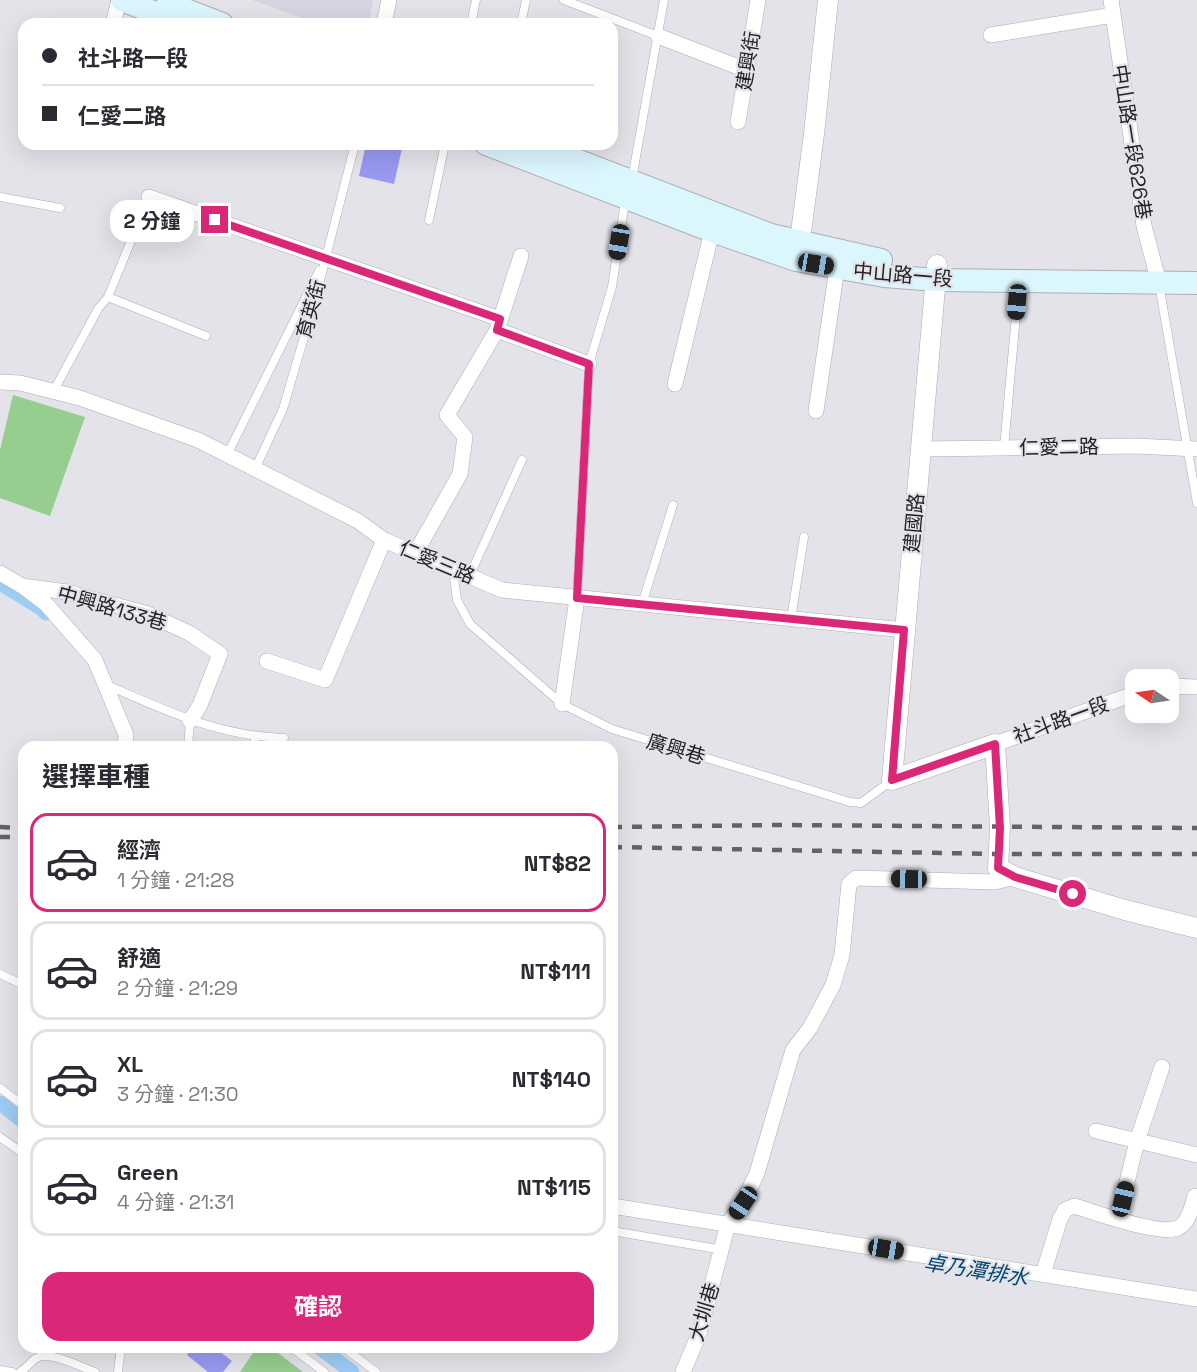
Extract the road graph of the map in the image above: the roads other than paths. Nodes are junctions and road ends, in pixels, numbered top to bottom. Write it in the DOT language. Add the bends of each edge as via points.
graph roads {
  1 [pos="120,0"];
  2 [pos="161,0"];
  3 [pos="389,0"];
  4 [pos="476,0"];
  5 [pos="526,0"];
  6 [pos="564,0"];
  7 [pos="664,0"];
  8 [pos="758,0"];
  9 [pos="828,0"];
  10 [pos="1112,8"];
  11 [pos="115,18"];
  12 [pos="168,18"];
  13 [pos="207,18"];
  14 [pos="385,18"];
  15 [pos="472,18"];
  16 [pos="522,18"];
  17 [pos="611,18"];
  18 [pos="618,21"];
  19 [pos="991,35"];
  20 [pos="658,36"];
  21 [pos="746,69"];
  22 [pos="738,122"];
  23 [pos="353,150"];
  24 [pos="444,150"];
  25 [pos="505,150"];
  26 [pos="548,150"];
  27 [pos="629,189"];
  28 [pos="0,197"];
  29 [pos="149,197"];
  30 [pos="60,208"];
  31 [pos="429,220"];
  32 [pos="712,231"];
  33 [pos="798,251"];
  34 [pos="521,256"];
  35 [pos="325,259"];
  36 [pos="1197,267"];
  37 [pos="837,268"];
  38 [pos="937,273"];
  39 [pos="1156,275"];
  40 [pos="1019,281"];
  41 [pos="1197,283"];
  42 [pos="108,297"];
  43 [pos="498,325"];
  44 [pos="206,336"];
  45 [pos="589,364"];
  46 [pos="0,382"];
  47 [pos="675,384"];
  48 [pos="53,392"];
  49 [pos="816,411"];
  50 [pos="1004,448"];
  51 [pos="921,449"];
  52 [pos="1193,449"];
  53 [pos="227,455"];
  54 [pos="522,460"];
  55 [pos="255,469"];
  56 [pos="1197,503"];
  57 [pos="673,506"];
  58 [pos="804,537"];
  59 [pos="384,540"];
  60 [pos="416,552"];
  61 [pos="453,570"];
  62 [pos="0,573"];
  63 [pos="469,577"];
  64 [pos="22,586"];
  65 [pos="577,598"];
  66 [pos="642,604"];
  67 [pos="791,619"];
  68 [pos="904,630"];
  69 [pos="267,661"];
  70 [pos="106,684"];
  71 [pos="1179,686"];
  72 [pos="1197,687"];
  73 [pos="1125,697"];
  74 [pos="562,704"];
  75 [pos="189,721"];
  76 [pos="255,737"];
  77 [pos="284,738"];
  78 [pos="126,741"];
  79 [pos="188,741"];
  80 [pos="255,741"];
  81 [pos="995,744"];
  82 [pos="892,780"];
  83 [pos="1015,877"];
  84 [pos="1197,928"];
  85 [pos="0,974"];
  86 [pos="18,982"];
  87 [pos="1162,1067"];
  88 [pos="0,1088"];
  89 [pos="18,1102"];
  90 [pos="1096,1131"];
  91 [pos="0,1137"];
  92 [pos="1137,1141"];
  93 [pos="18,1150"];
  94 [pos="1197,1155"];
  95 [pos="1196,1193"];
  96 [pos="618,1207"];
  97 [pos="1118,1219"];
  98 [pos="728,1224"];
  99 [pos="618,1232"];
  100 [pos="724,1246"];
  101 [pos="1043,1274"];
  102 [pos="1197,1299"];
  103 [pos="120,1353"];
  104 [pos="299,1353"];
  105 [pos="351,1353"];
  106 [pos="0,1370"];
  107 [pos="12,1372"];
  108 [pos="21,1372"];
  109 [pos="95,1372"];
  110 [pos="118,1372"];
  111 [pos="324,1372"];
  112 [pos="376,1372"];
  113 [pos="683,1372"];
  1 -- 11 [label="street"];
  1 -- 12 [label="main road"];
  2 -- 13 [label="main road"];
  3 -- 14 [label="street"];
  4 -- 15 [label="lane"];
  5 -- 16 [label="lane"];
  6 -- 17 [label="lane"];
  7 -- 20 [label="lane"];
  8 -- 21 [label="street, 建興街"];
  9 -- 33 [label="street"];
  10 -- 19 [label="street"];
  10 -- 39 [label="street, 中山路一段626巷" via="1144,226"];
  18 -- 20 [label="lane"];
  20 -- 21 [label="street"];
  20 -- 27 [label="lane"];
  21 -- 22 [label="street, 建興街"];
  23 -- 35 [label="lane, 育英街"];
  24 -- 31 [label="lane"];
  25 -- 27 [label="main road, 中山路一段"];
  26 -- 27 [label="main road, 中山路一段"];
  27 -- 32 [label="main road, 中山路一段"];
  27 -- 33 [label="main road, 中山路一段" via="771,235"];
  27 -- 45 [label="lane" via="612,287"];
  28 -- 30 [label="lane"];
  29 -- 35 [label="street"];
  29 -- 42 [label="lane"];
  32 -- 33 [label="main road, 中山路一段"];
  32 -- 47 [label="street"];
  33 -- 37 [label="main road, 中山路一段"];
  33 -- 38 [label="main road, 中山路一段" via="892,262"];
  34 -- 43 [label="street"];
  35 -- 43 [label="street"];
  35 -- 53 [label="lane"];
  35 -- 55 [label="lane, 育英街" via="283,409"];
  36 -- 39 [label="main road, 中山路一段"];
  37 -- 38 [label="main road, 中山路一段" via="884,276"];
  37 -- 49 [label="street"];
  38 -- 39 [label="main road, 中山路一段"];
  38 -- 40 [label="main road, 中山路一段"];
  38 -- 51 [label="street, 建國路"];
  39 -- 40 [label="main road, 中山路一段"];
  39 -- 41 [label="main road, 中山路一段"];
  39 -- 52 [label="lane"];
  40 -- 50 [label="lane"];
  42 -- 44 [label="lane"];
  42 -- 48 [label="lane"];
  43 -- 45 [label="street"];
  43 -- 60 [label="street" via="447,415 465,436 460,474"];
  45 -- 65 [label="lane"];
  46 -- 48 [label="street, 仁愛三路"];
  48 -- 53 [label="street, 仁愛三路" via="198,440"];
  50 -- 51 [label="street, 仁愛二路"];
  50 -- 52 [label="street, 仁愛二路"];
  51 -- 68 [label="street, 建國路"];
  52 -- 56 [label="lane"];
  53 -- 55 [label="street, 仁愛三路"];
  54 -- 63 [label="lane"];
  55 -- 59 [label="street, 仁愛三路" via="358,521"];
  57 -- 66 [label="lane"];
  58 -- 67 [label="lane"];
  59 -- 60 [label="street, 仁愛三路"];
  59 -- 69 [label="street" via="325,680"];
  60 -- 61 [label="street, 仁愛三路"];
  61 -- 63 [label="street, 仁愛三路"];
  61 -- 74 [label="lane, 廣興巷" via="457,600 470,624"];
  62 -- 64 [label="street, 中興路133巷"];
  63 -- 65 [label="street, 仁愛三路" via="502,590"];
  64 -- 70 [label="street" via="46,604 95,660"];
  64 -- 75 [label="street, 中興路133巷" via="67,592 148,614 189,633 219,654 200,705"];
  65 -- 66 [label="street, 仁愛三路"];
  65 -- 74 [label="street"];
  66 -- 67 [label="street, 仁愛三路"];
  67 -- 68 [label="street, 仁愛三路"];
  68 -- 82 [label="street, 建國路"];
  70 -- 75 [label="lane"];
  70 -- 78 [label="street"];
  71 -- 72 [label="street"];
  73 -- 81 [label="street, 社斗路一段"];
  74 -- 82 [label="lane, 廣興巷" via="612,729 850,802 861,803"];
  75 -- 76 [label="lane"];
  75 -- 79 [label="lane"];
  76 -- 77 [label="lane"];
  76 -- 80 [label="lane"];
  81 -- 82 [label="street"];
  81 -- 83 [label="street, 社斗路一段" via="998,868"];
  83 -- 84 [label="street"];
  83 -- 98 [label="street" via="994,882 856,878 849,884 842,955 833,985 793,1050 757,1173"];
  85 -- 86 [label="lane"];
  87 -- 92 [label="street"];
  88 -- 89 [label="lane"];
  90 -- 92 [label="street"];
  91 -- 93 [label="lane"];
  92 -- 94 [label="street"];
  92 -- 97 [label="street"];
  95 -- 97 [label="street" via="1188,1218 1179,1227 1149,1227"];
  96 -- 98 [label="street"];
  97 -- 101 [label="street" via="1074,1206 1065,1210"];
  98 -- 100 [label="street, 大圳巷"];
  98 -- 101 [label="street"];
  99 -- 100 [label="lane"];
  100 -- 113 [label="street, 大圳巷" via="699,1334"];
  101 -- 102 [label="street"];
  103 -- 110 [label="lane"];
  104 -- 111 [label="lane"];
  105 -- 112 [label="lane"];
  106 -- 107 [label="lane"];
  108 -- 109 [label="lane" via="44,1355"];
}
